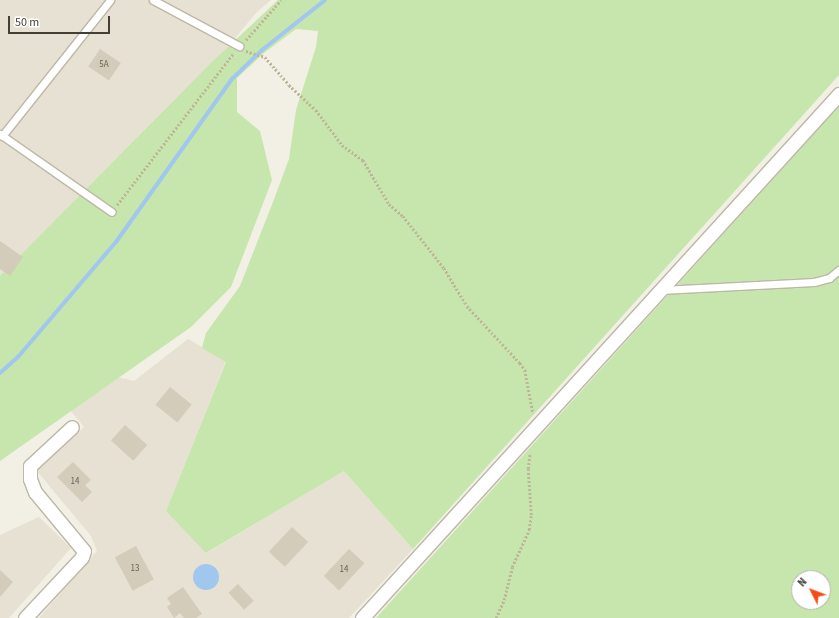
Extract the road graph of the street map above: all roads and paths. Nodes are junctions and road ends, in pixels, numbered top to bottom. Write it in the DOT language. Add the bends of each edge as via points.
graph roads {
  1 [pos="110,0"];
  2 [pos="152,0"];
  3 [pos="281,0"];
  4 [pos="239,46"];
  5 [pos="839,94"];
  6 [pos="1,135"];
  7 [pos="112,212"];
  8 [pos="839,270"];
  9 [pos="661,290"];
  10 [pos="537,423"];
  11 [pos="72,427"];
  12 [pos="530,446"];
  13 [pos="25,618"];
  14 [pos="362,618"];
  15 [pos="496,618"];
  1 -- 6 [label="lane"];
  2 -- 4 [label="lane"];
  3 -- 4 [label="path"];
  4 -- 7 [label="path"];
  4 -- 10 [label="path" via="265,57 289,85 316,110 342,145 363,160 389,204 403,216 444,268 467,306 520,362 525,370"];
  5 -- 9 [label="street"];
  6 -- 7 [label="lane"];
  8 -- 9 [label="lane" via="829,278 814,282"];
  9 -- 10 [label="street"];
  10 -- 14 [label="street"];
  11 -- 13 [label="street" via="30,466 30,479 35,492 84,551 82,557"];
  12 -- 15 [label="path" via="529,530 512,567 504,600"];
}
